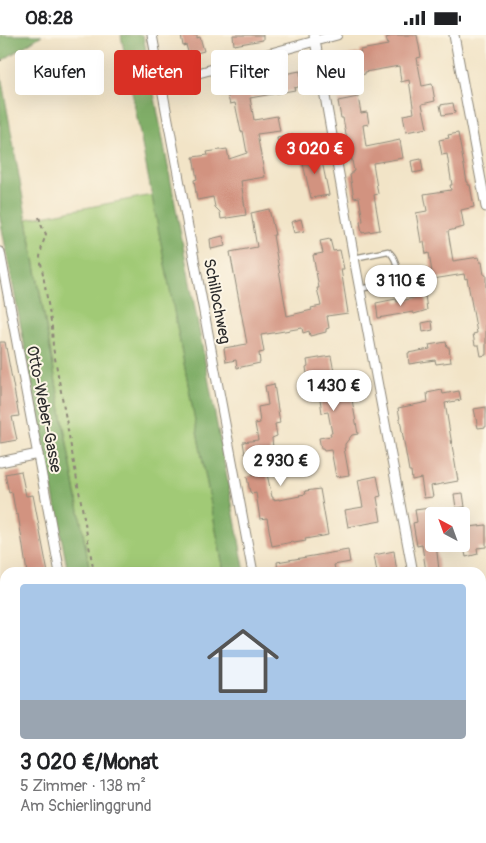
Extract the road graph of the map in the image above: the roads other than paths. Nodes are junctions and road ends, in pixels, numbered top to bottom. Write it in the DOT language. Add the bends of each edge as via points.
graph roads {
  1 [pos="152,35"];
  2 [pos="338,35"];
  3 [pos="454,35"];
  4 [pos="315,38"];
  5 [pos="155,50"];
  6 [pos="201,72"];
  7 [pos="164,95"];
  8 [pos="486,207"];
  9 [pos="0,252"];
  10 [pos="354,258"];
  11 [pos="360,289"];
  12 [pos="38,454"];
  13 [pos="0,462"];
  14 [pos="59,567"];
  15 [pos="252,567"];
  16 [pos="412,567"];
  1 -- 5 [label="street, Schillochweg"];
  2 -- 4 [label="street"];
  3 -- 8 [label="street"];
  4 -- 6 [label="street"];
  4 -- 10 [label="street"];
  7 -- 15 [label="street, Schillochweg"];
  9 -- 12 [label="street, Otto-Weber-Gasse"];
  10 -- 11 [label="street"];
  10 -- 11 [label="lane" via="388,251 395,259 396,281"];
  11 -- 16 [label="street"];
  12 -- 13 [label="street"];
  12 -- 14 [label="street, Otto-Weber-Gasse"];
}
